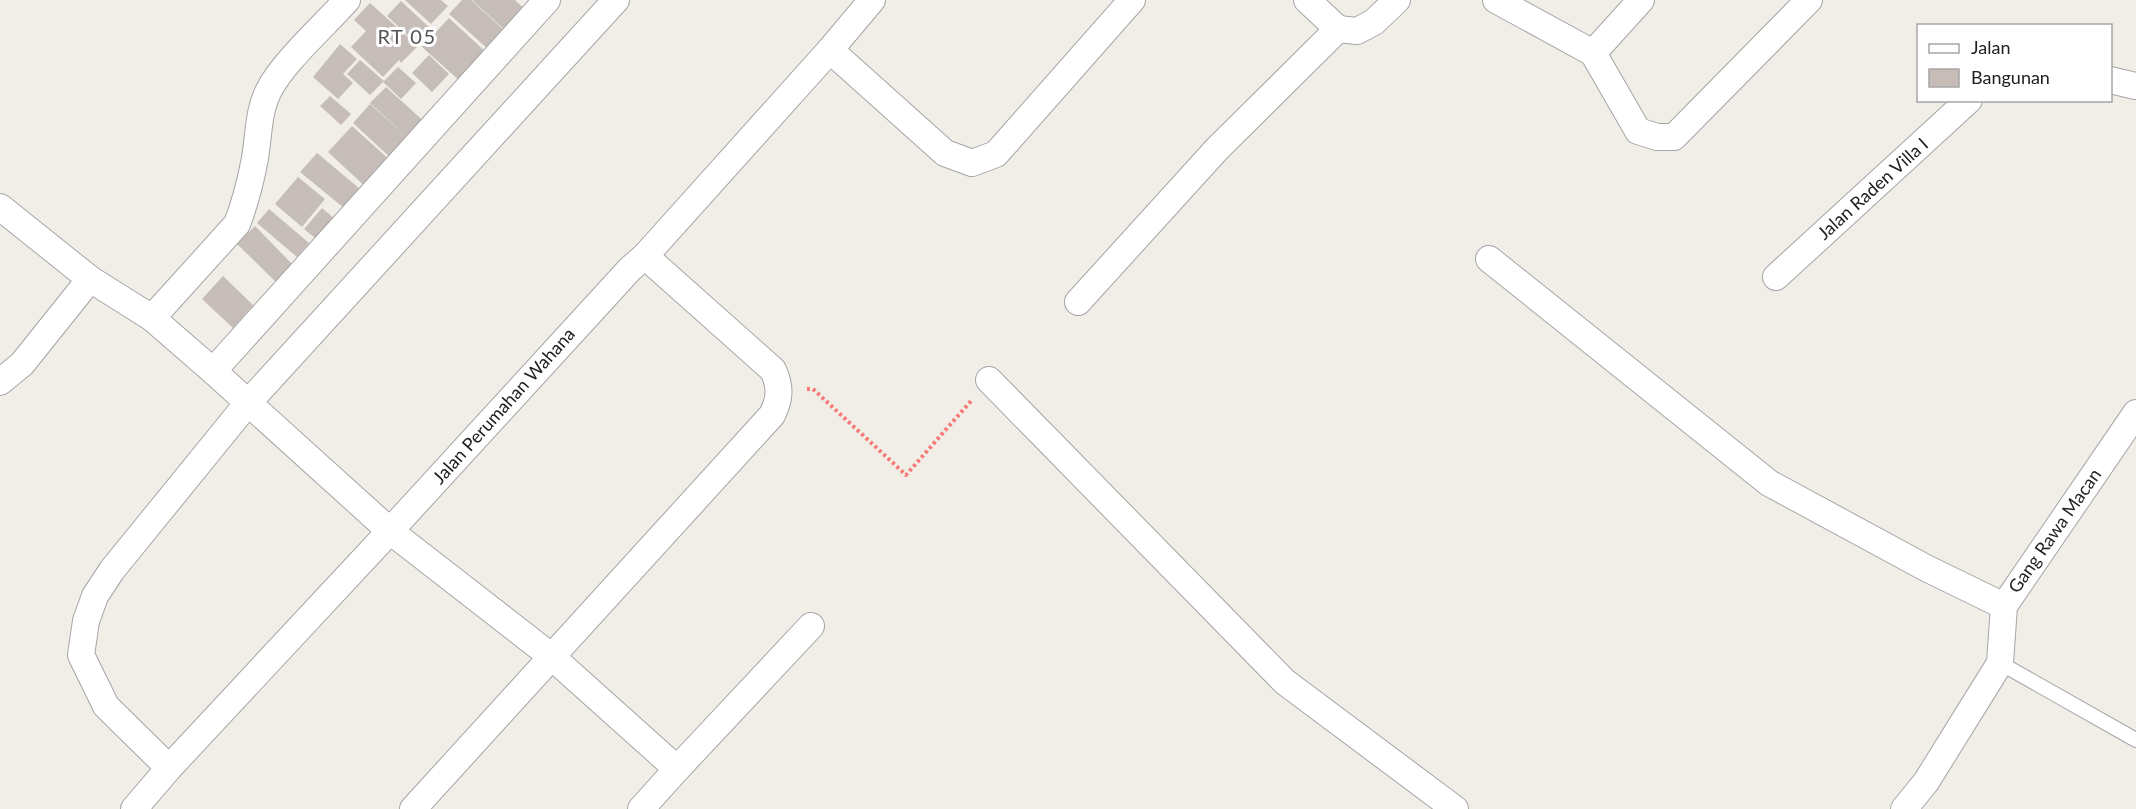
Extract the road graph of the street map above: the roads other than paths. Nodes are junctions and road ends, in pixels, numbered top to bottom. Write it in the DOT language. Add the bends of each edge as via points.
graph roads {
  1 [pos="348,0"];
  2 [pos="547,0"];
  3 [pos="616,0"];
  4 [pos="872,0"];
  5 [pos="1132,0"];
  6 [pos="1307,0"];
  7 [pos="1397,0"];
  8 [pos="1496,0"];
  9 [pos="1641,0"];
  10 [pos="1809,0"];
  11 [pos="1338,29"];
  12 [pos="830,50"];
  13 [pos="1593,53"];
  14 [pos="2112,80"];
  15 [pos="2136,86"];
  16 [pos="1967,102"];
  17 [pos="0,207"];
  18 [pos="645,256"];
  19 [pos="1489,259"];
  20 [pos="1776,277"];
  21 [pos="90,279"];
  22 [pos="1078,302"];
  23 [pos="152,318"];
  24 [pos="213,371"];
  25 [pos="989,380"];
  26 [pos="0,382"];
  27 [pos="247,404"];
  28 [pos="2136,413"];
  29 [pos="390,531"];
  30 [pos="2004,606"];
  31 [pos="810,627"];
  32 [pos="552,657"];
  33 [pos="2000,663"];
  34 [pos="2136,740"];
  35 [pos="169,768"];
  36 [pos="677,769"];
  37 [pos="1451,808"];
  38 [pos="134,809"];
  39 [pos="412,809"];
  40 [pos="641,809"];
  41 [pos="1904,809"];
  1 -- 23 [label="street" via="281,71 268,91 237,224"];
  2 -- 24 [label="street"];
  3 -- 27 [label="street"];
  4 -- 12 [label="street, Jalan Perumahan Wahana"];
  5 -- 12 [label="street" via="996,154 972,163 945,153"];
  6 -- 11 [label="street"];
  7 -- 11 [label="street" via="1374,22 1357,31"];
  8 -- 13 [label="street"];
  9 -- 13 [label="street"];
  10 -- 13 [label="street" via="1674,136 1657,137 1638,131"];
  11 -- 22 [label="street" via="1217,149"];
  12 -- 18 [label="street, Jalan Perumahan Wahana"];
  14 -- 15 [label="street"];
  16 -- 20 [label="street, Jalan Raden Villa I"];
  17 -- 21 [label="street"];
  18 -- 29 [label="street, Jalan Perumahan Wahana"];
  18 -- 32 [label="street" via="773,370 780,393 772,416"];
  19 -- 30 [label="street" via="1769,483"];
  21 -- 23 [label="street"];
  21 -- 26 [label="street" via="22,364"];
  23 -- 24 [label="street"];
  24 -- 27 [label="street"];
  25 -- 37 [label="street" via="1285,682"];
  27 -- 29 [label="street"];
  27 -- 35 [label="street" via="112,570 94,596 86,621 81,655 106,706"];
  28 -- 30 [label="street, Gang Rawa Macan"];
  29 -- 32 [label="street"];
  29 -- 35 [label="street, Jalan Perumahan Wahana"];
  30 -- 33 [label="street, Gang Rawa Macan"];
  31 -- 36 [label="street"];
  32 -- 36 [label="street"];
  32 -- 39 [label="street"];
  33 -- 34 [label="lane"];
  33 -- 41 [label="street, Gang Rawa Macan" via="1926,782"];
  35 -- 38 [label="street, Jalan Perumahan Wahana"];
  36 -- 40 [label="street"];
}
